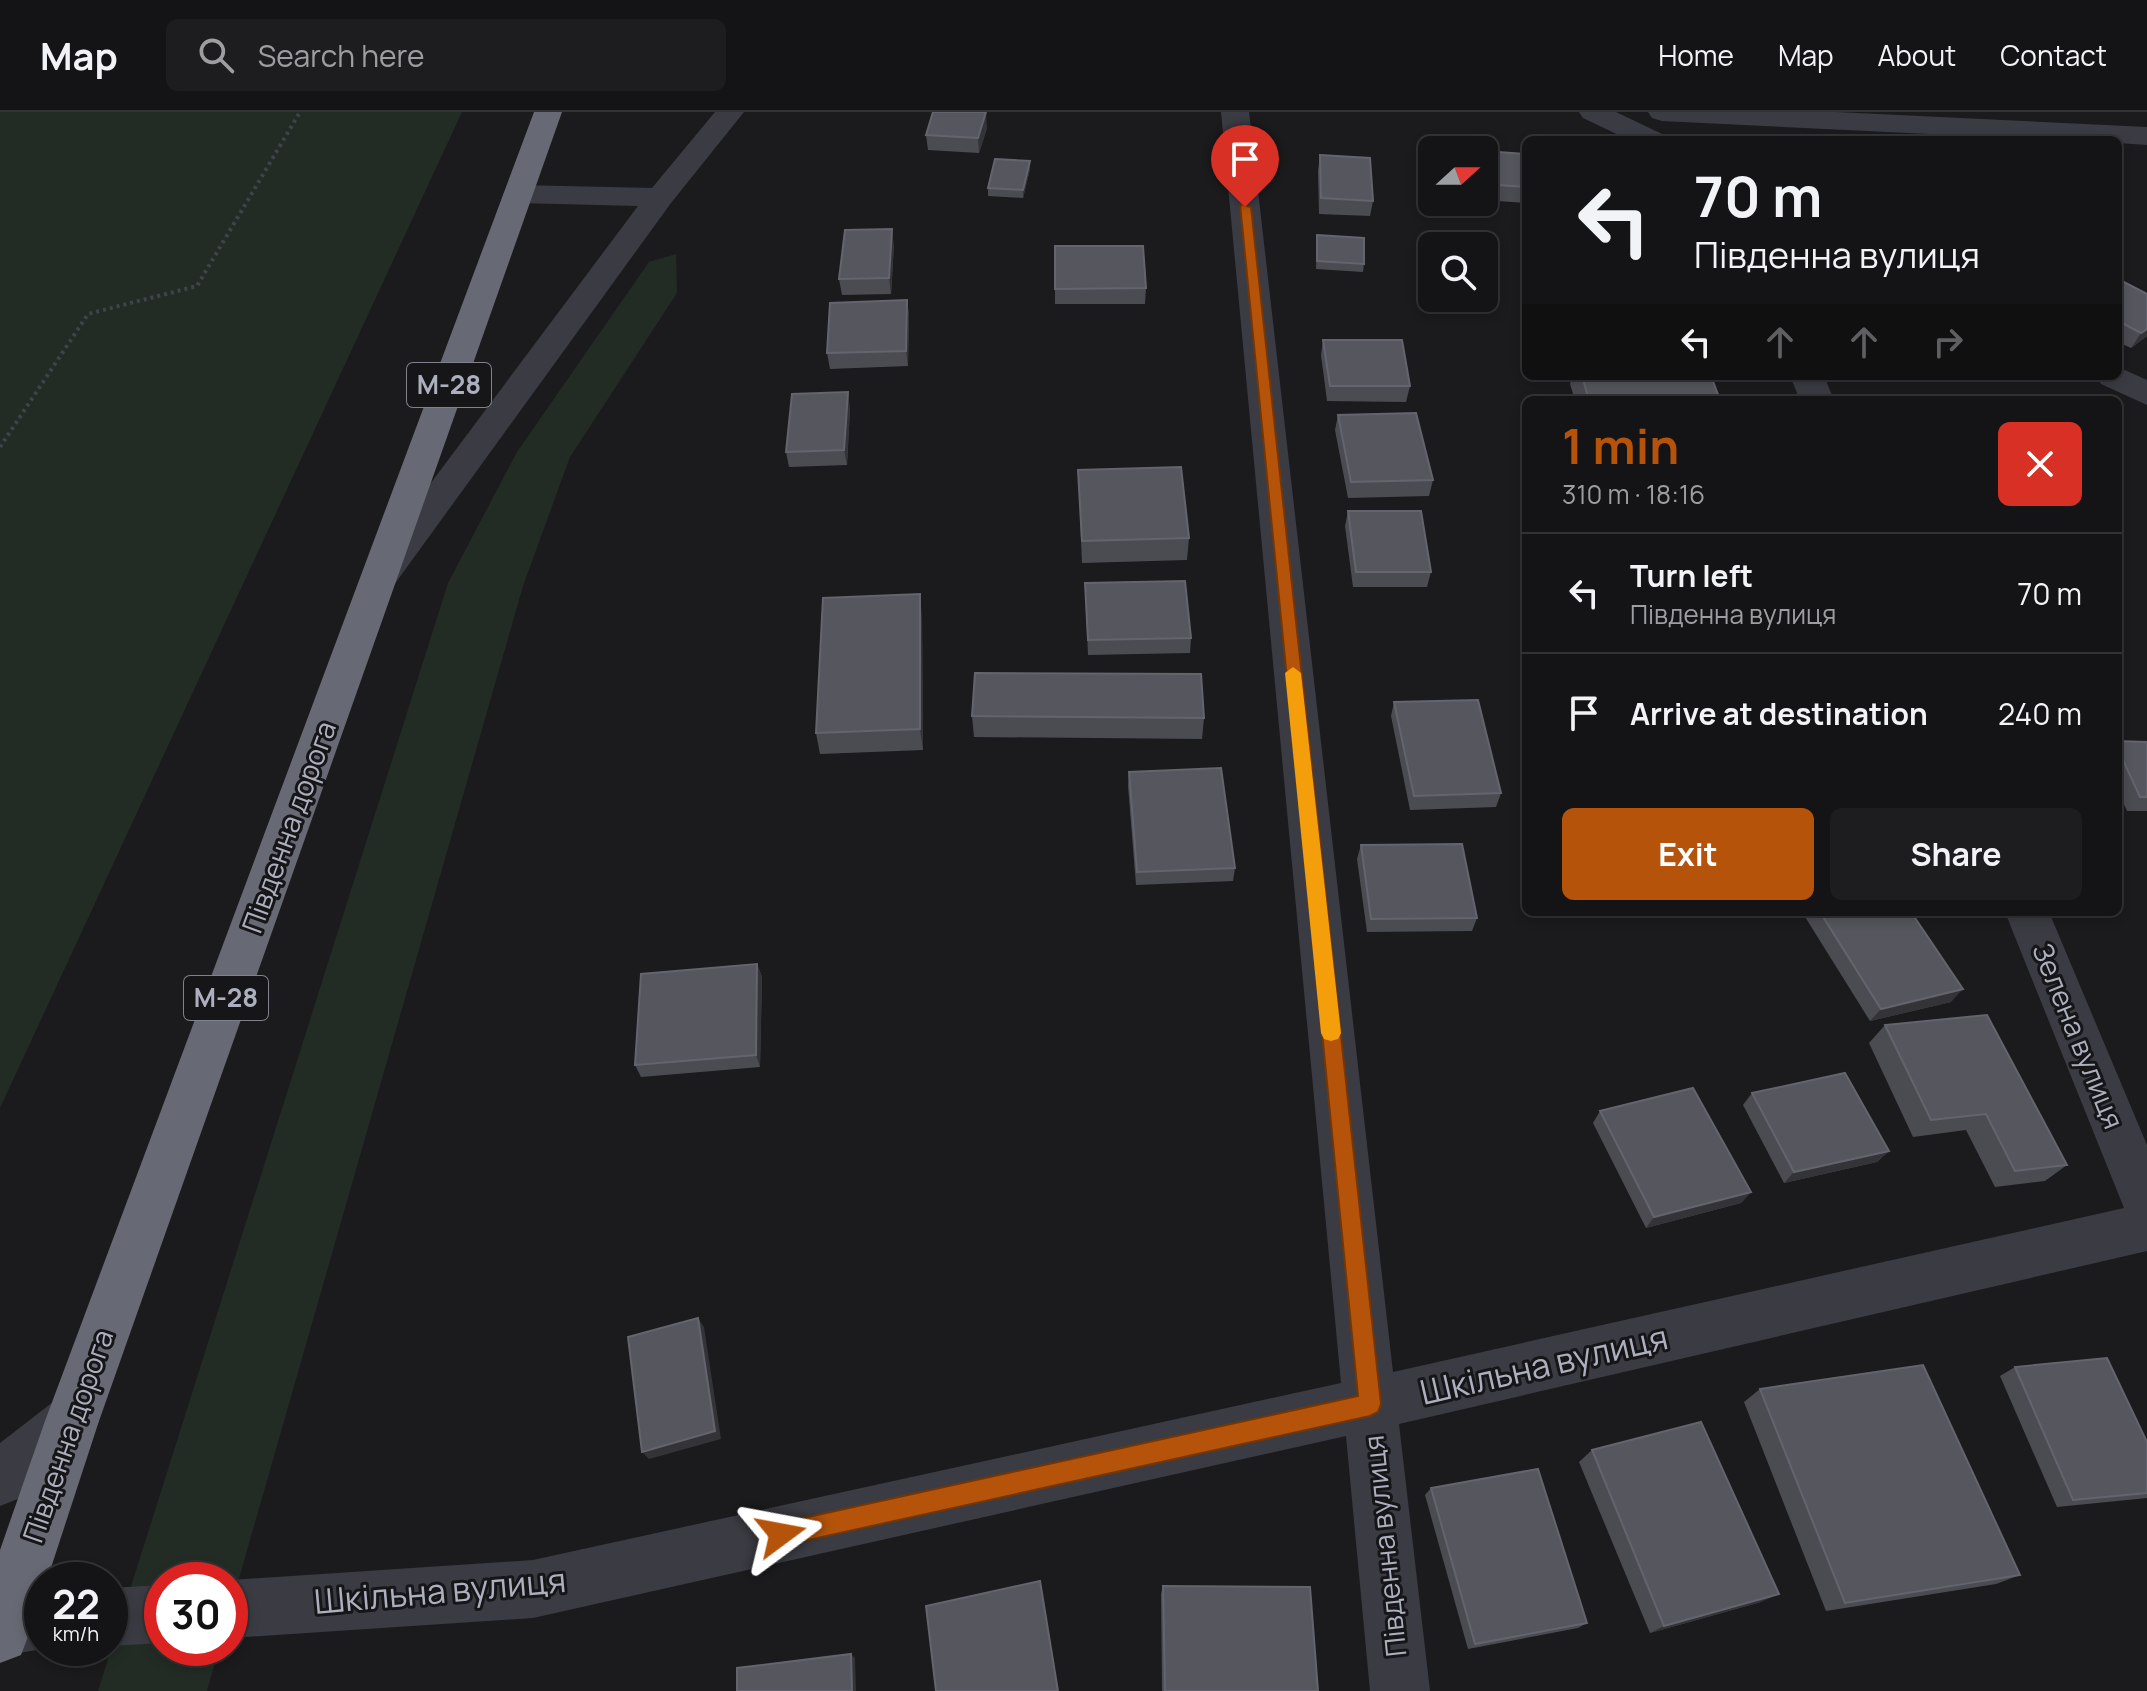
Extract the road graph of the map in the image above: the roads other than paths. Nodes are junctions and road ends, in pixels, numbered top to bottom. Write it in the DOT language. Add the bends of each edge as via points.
graph roads {
  1 [pos="548,112"];
  2 [pos="730,112"];
  3 [pos="1235,112"];
  4 [pos="1593,112"];
  5 [pos="1662,112"];
  6 [pos="1644,136"];
  7 [pos="2147,136"];
  8 [pos="518,194"];
  9 [pos="660,197"];
  10 [pos="2121,380"];
  11 [pos="2147,394"];
  12 [pos="381,576"];
  13 [pos="2029,916"];
  14 [pos="2147,1204"];
  15 [pos="2147,1227"];
  16 [pos="1370,1404"];
  17 [pos="72,1421"];
  18 [pos="0,1478"];
  19 [pos="248,1608"];
  20 [pos="11,1627"];
  21 [pos="1400,1691"];
  1 -- 8 [label="highway, Південна дорога / М-28"];
  2 -- 9 [label="street"];
  3 -- 16 [label="street, Південна вулиця"];
  4 -- 6 [label="street"];
  5 -- 7 [label="street"];
  8 -- 9 [label="street"];
  8 -- 12 [label="highway, Південна дорога / М-28"];
  9 -- 12 [label="street"];
  10 -- 11 [label="street"];
  12 -- 17 [label="highway, Південна дорога / М-28"];
  13 -- 14 [label="street, Зелена вулиця"];
  15 -- 16 [label="street, Шкільна вулиця"];
  16 -- 19 [label="street, Шкільна вулиця" via="533,1589"];
  16 -- 21 [label="street, Південна вулиця"];
  17 -- 18 [label="street"];
  17 -- 20 [label="highway, Південна дорога / М-28"];
}
